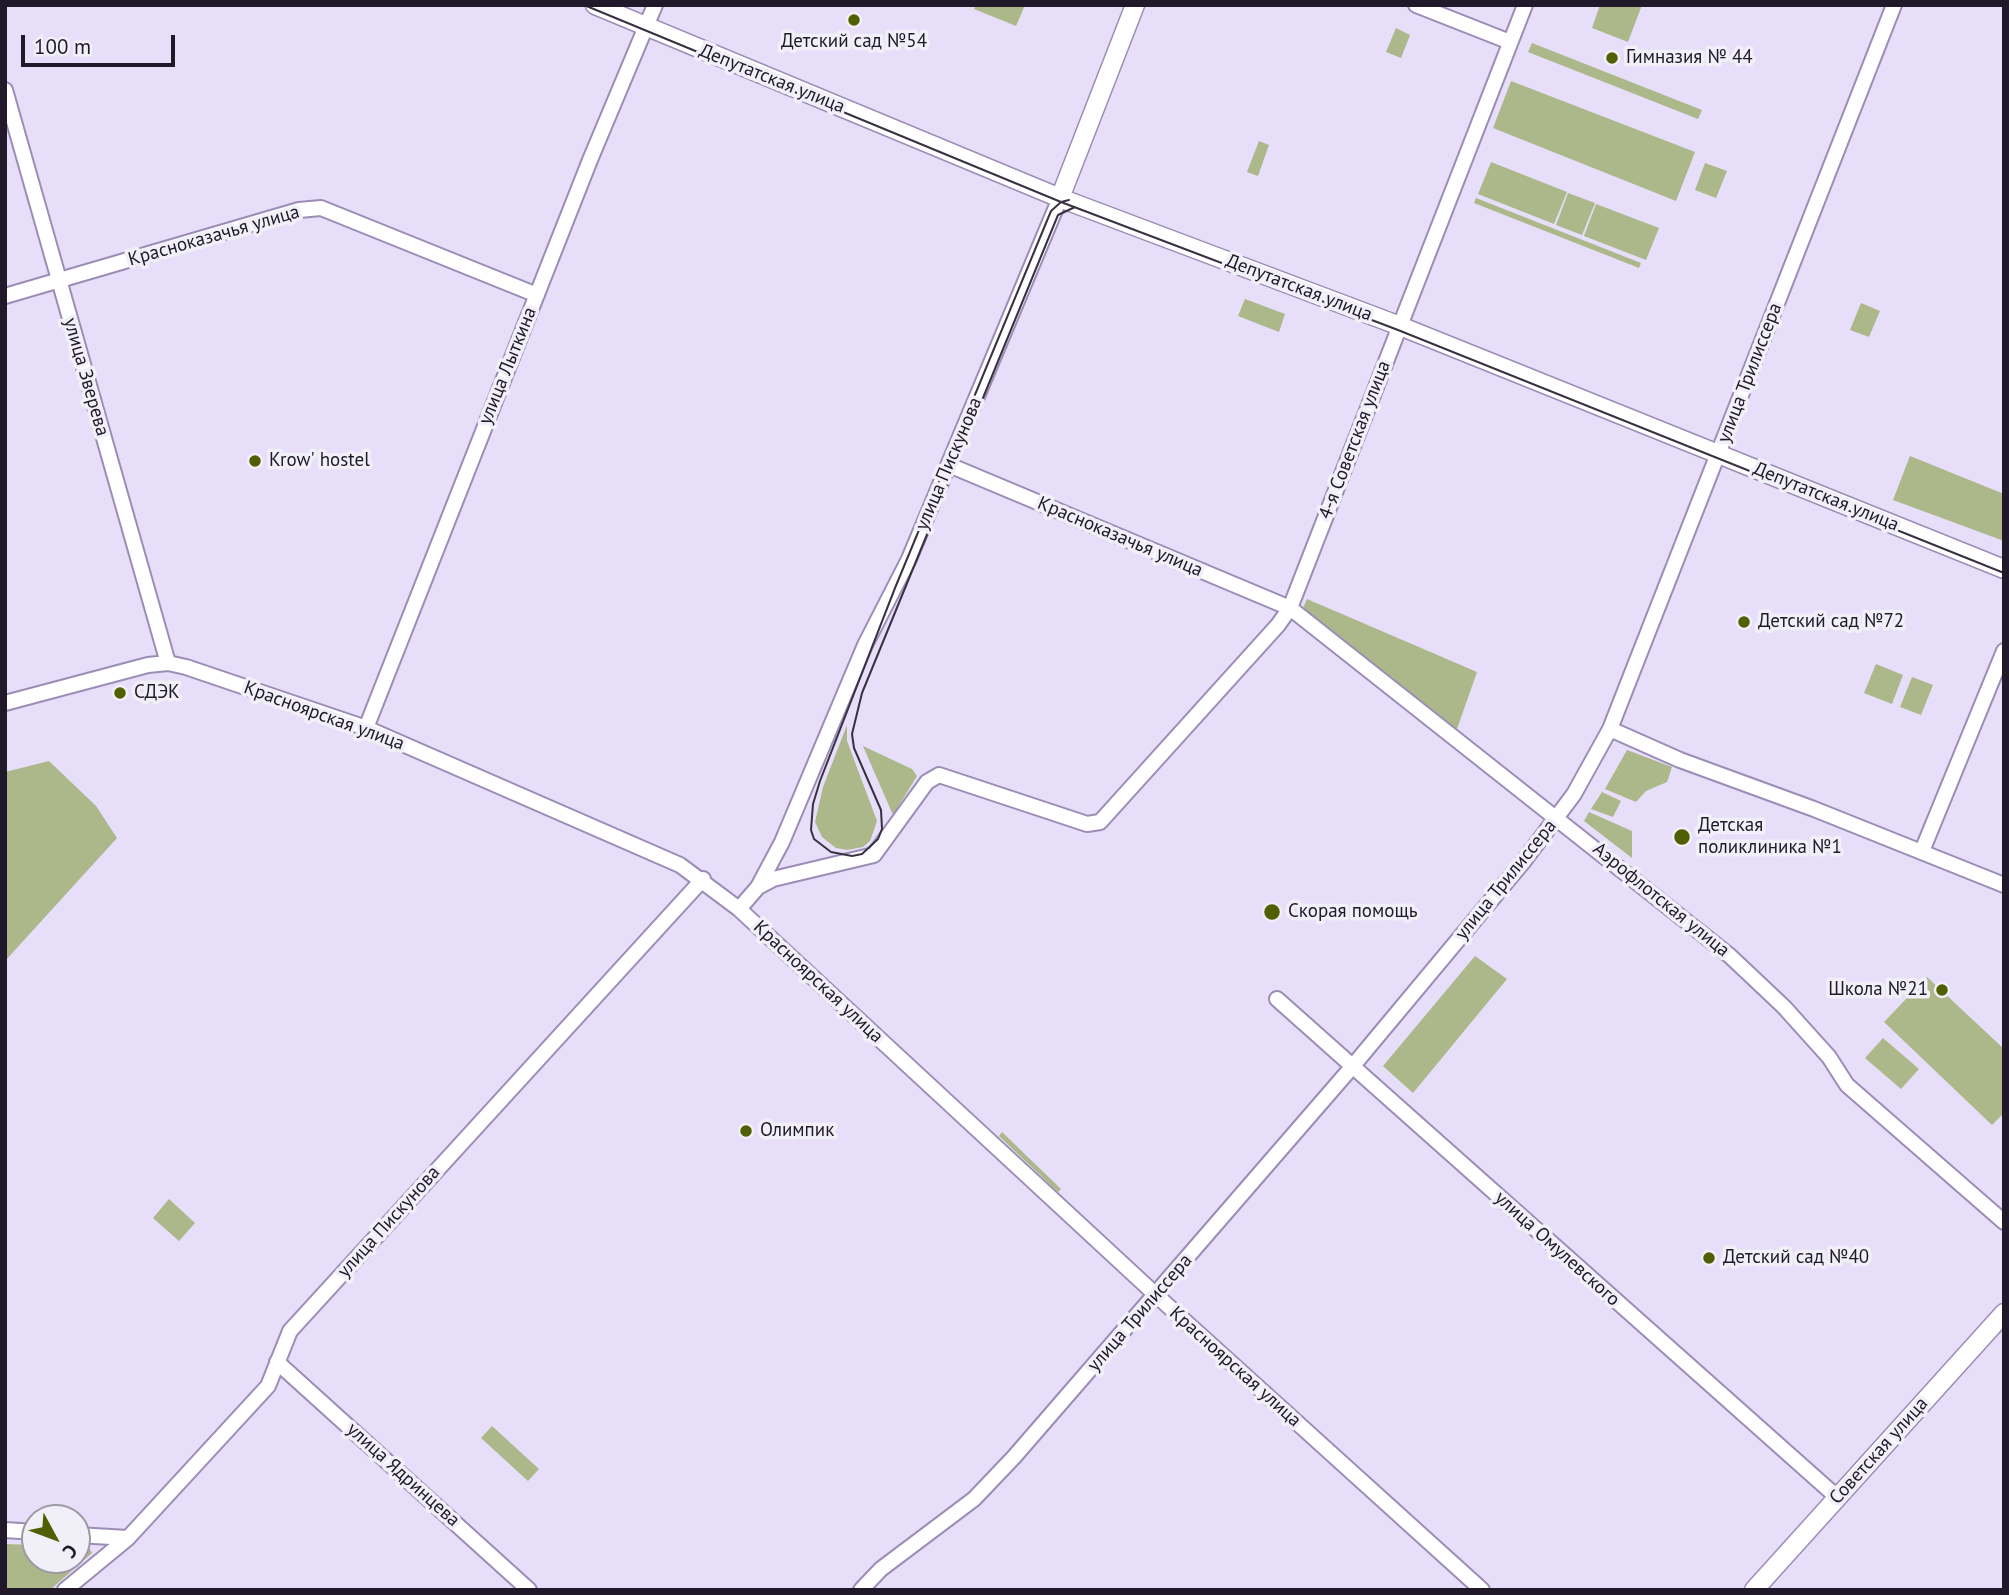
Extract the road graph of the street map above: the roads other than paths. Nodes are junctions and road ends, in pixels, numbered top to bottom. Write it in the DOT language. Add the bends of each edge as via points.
graph roads {
  1 [pos="595,5"];
  2 [pos="655,5"];
  3 [pos="1135,5"];
  4 [pos="1416,5"];
  5 [pos="1525,5"];
  6 [pos="1894,5"];
  7 [pos="646,27"];
  8 [pos="1510,41"];
  9 [pos="5,90"];
  10 [pos="1060,198"];
  11 [pos="58,281"];
  12 [pos="537,295"];
  13 [pos="5,296"];
  14 [pos="1400,326"];
  15 [pos="1718,453"];
  16 [pos="949,465"];
  17 [pos="2004,569"];
  18 [pos="1290,608"];
  19 [pos="2004,651"];
  20 [pos="168,663"];
  21 [pos="5,703"];
  22 [pos="366,728"];
  23 [pos="1610,729"];
  24 [pos="1557,817"];
  25 [pos="1922,851"];
  26 [pos="703,879"];
  27 [pos="2004,885"];
  28 [pos="758,887"];
  29 [pos="739,909"];
  30 [pos="1277,999"];
  31 [pos="1352,1067"];
  32 [pos="2004,1222"];
  33 [pos="1156,1295"];
  34 [pos="2004,1313"];
  35 [pos="277,1362"];
  36 [pos="1838,1498"];
  37 [pos="91,1536"];
  38 [pos="128,1538"];
  39 [pos="65,1590"];
  40 [pos="529,1590"];
  41 [pos="861,1590"];
  42 [pos="1482,1590"];
  43 [pos="1754,1590"];
  1 -- 7 [label="main road, Депутатская улица"];
  2 -- 7 [label="street, улица Лыткина"];
  3 -- 10 [label="main road, улица Пискунова"];
  4 -- 8 [label="street"];
  5 -- 8 [label="street, 4-я Советская улица"];
  6 -- 15 [label="street, улица Трилиссера"];
  7 -- 10 [label="main road, Депутатская улица"];
  7 -- 12 [label="street, улица Лыткина"];
  8 -- 14 [label="street, 4-я Советская улица"];
  9 -- 11 [label="street, улица Зверева"];
  10 -- 14 [label="main road, Депутатская улица"];
  10 -- 16 [label="street, улица Пискунова"];
  11 -- 12 [label="street, Красноказачья улица" via="286,214 321,208"];
  11 -- 13 [label="street, Красноказачья улица"];
  11 -- 20 [label="street, улица Зверева"];
  12 -- 22 [label="street, улица Лыткина"];
  14 -- 15 [label="main road, Депутатская улица"];
  14 -- 18 [label="street, 4-я Советская улица"];
  15 -- 17 [label="main road, Депутатская улица"];
  15 -- 23 [label="street, улица Трилиссера"];
  16 -- 18 [label="street, Красноказачья улица"];
  16 -- 28 [label="street, улица Пискунова"];
  18 -- 24 [label="street, Аэрофлотская улица"];
  18 -- 28 [label="street, 4-я Советская улица" via="1100,822 1087,824 939,775 927,782 874,855 773,879"];
  19 -- 25 [label="street"];
  20 -- 21 [label="street, Красноярская улица"];
  20 -- 22 [label="street, Красноярская улица"];
  22 -- 26 [label="street, Красноярская улица" via="656,853"];
  23 -- 24 [label="street, улица Трилиссера"];
  23 -- 25 [label="street"];
  24 -- 31 [label="street, улица Трилиссера"];
  24 -- 32 [label="street, Аэрофлотская улица" via="1760,983 1829,1057 1847,1085"];
  25 -- 27 [label="street"];
  26 -- 29 [label="street, Красноярская улица"];
  26 -- 35 [label="street, улица Пискунова" via="290,1331"];
  28 -- 29 [label="street, улица Пискунова"];
  29 -- 33 [label="street, Красноярская улица"];
  30 -- 31 [label="street, улица Омулевского"];
  31 -- 33 [label="street, улица Трилиссера"];
  31 -- 36 [label="street, улица Омулевского"];
  33 -- 41 [label="street, улица Трилиссера" via="974,1499 881,1569"];
  33 -- 42 [label="street, Красноярская улица"];
  34 -- 36 [label="main road, Советская улица"];
  35 -- 38 [label="street, улица Пискунова" via="268,1386"];
  35 -- 40 [label="street, улица Ядринцева"];
  36 -- 43 [label="main road, Советская улица"];
  37 -- 38 [label="street"];
  38 -- 39 [label="street, улица Пискунова"];
}
